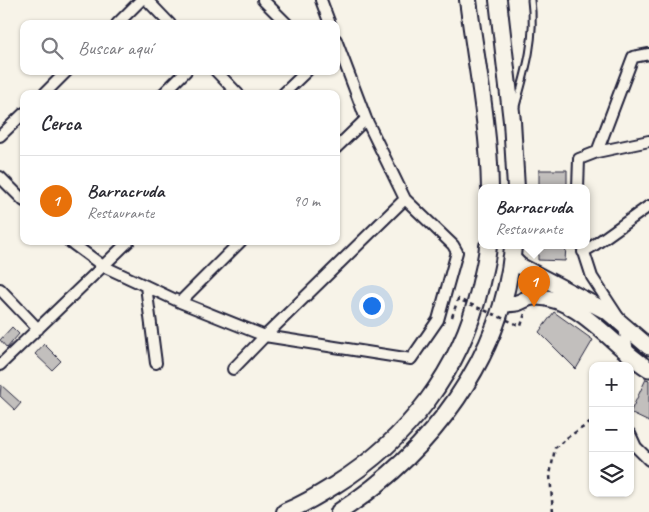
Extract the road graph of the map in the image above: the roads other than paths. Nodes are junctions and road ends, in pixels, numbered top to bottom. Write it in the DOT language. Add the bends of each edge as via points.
graph roads {
  1 [pos="141,0"];
  2 [pos="147,0"];
  3 [pos="263,0"];
  4 [pos="322,0"];
  5 [pos="468,0"];
  6 [pos="498,0"];
  7 [pos="531,0"];
  8 [pos="121,20"];
  9 [pos="166,20"];
  10 [pos="283,20"];
  11 [pos="329,20"];
  12 [pos="340,51"];
  13 [pos="649,54"];
  14 [pos="63,75"];
  15 [pos="182,75"];
  16 [pos="220,75"];
  17 [pos="303,75"];
  18 [pos="48,90"];
  19 [pos="167,90"];
  20 [pos="234,90"];
  21 [pos="287,90"];
  22 [pos="20,117"];
  23 [pos="366,119"];
  24 [pos="512,121"];
  25 [pos="0,136"];
  26 [pos="649,142"];
  27 [pos="340,144"];
  28 [pos="597,152"];
  29 [pos="0,177"];
  30 [pos="490,184"];
  31 [pos="516,184"];
  32 [pos="578,184"];
  33 [pos="20,198"];
  34 [pos="405,199"];
  35 [pos="649,206"];
  36 [pos="590,244"];
  37 [pos="74,245"];
  38 [pos="125,245"];
  39 [pos="237,245"];
  40 [pos="487,249"];
  41 [pos="582,249"];
  42 [pos="513,252"];
  43 [pos="103,266"];
  44 [pos="146,286"];
  45 [pos="0,289"];
  46 [pos="180,302"];
  47 [pos="502,304"];
  48 [pos="624,326"];
  49 [pos="38,329"];
  50 [pos="265,336"];
  51 [pos="649,347"];
  52 [pos="627,362"];
  53 [pos="629,362"];
  54 [pos="156,363"];
  55 [pos="0,365"];
  56 [pos="634,365"];
  57 [pos="234,369"];
  58 [pos="649,369"];
  59 [pos="634,443"];
  60 [pos="649,460"];
  61 [pos="285,512"];
  62 [pos="339,512"];
  1 -- 8 [label="street"];
  2 -- 9 [label="street"];
  3 -- 10 [label="street"];
  4 -- 11 [label="street"];
  5 -- 30 [label="main road"];
  6 -- 24 [label="main road"];
  7 -- 24 [label="lane" via="530,59"];
  12 -- 23 [label="street"];
  13 -- 28 [label="street" via="632,58"];
  14 -- 18 [label="street"];
  15 -- 19 [label="street"];
  16 -- 20 [label="street"];
  17 -- 21 [label="street"];
  22 -- 25 [label="street"];
  23 -- 27 [label="street"];
  23 -- 34 [label="street"];
  24 -- 31 [label="main road"];
  26 -- 28 [label="street"];
  28 -- 32 [label="street" via="579,158"];
  29 -- 33 [label="street"];
  34 -- 50 [label="street"];
  34 -- 50 [label="street" via="457,252 438,320 411,358"];
  35 -- 36 [label="street"];
  37 -- 43 [label="street"];
  38 -- 43 [label="street"];
  39 -- 46 [label="street"];
  40 -- 61 [label="main road" via="478,294 462,342 439,385 412,421 366,463 318,495"];
  41 -- 48 [label="street" via="592,277"];
  42 -- 47 [label="main road"];
  42 -- 48 [label="street" via="520,266 608,312"];
  43 -- 44 [label="street"];
  43 -- 49 [label="street"];
  44 -- 46 [label="street"];
  44 -- 54 [label="street"];
  45 -- 49 [label="street"];
  46 -- 50 [label="street"];
  47 -- 52 [label="street" via="518,303 536,296 566,305"];
  47 -- 62 [label="main road" via="471,376 444,417 386,478"];
  48 -- 51 [label="street"];
  48 -- 53 [label="street"];
  49 -- 55 [label="street"];
  50 -- 57 [label="street"];
  56 -- 58 [label="street"];
  59 -- 60 [label="street"];
}
